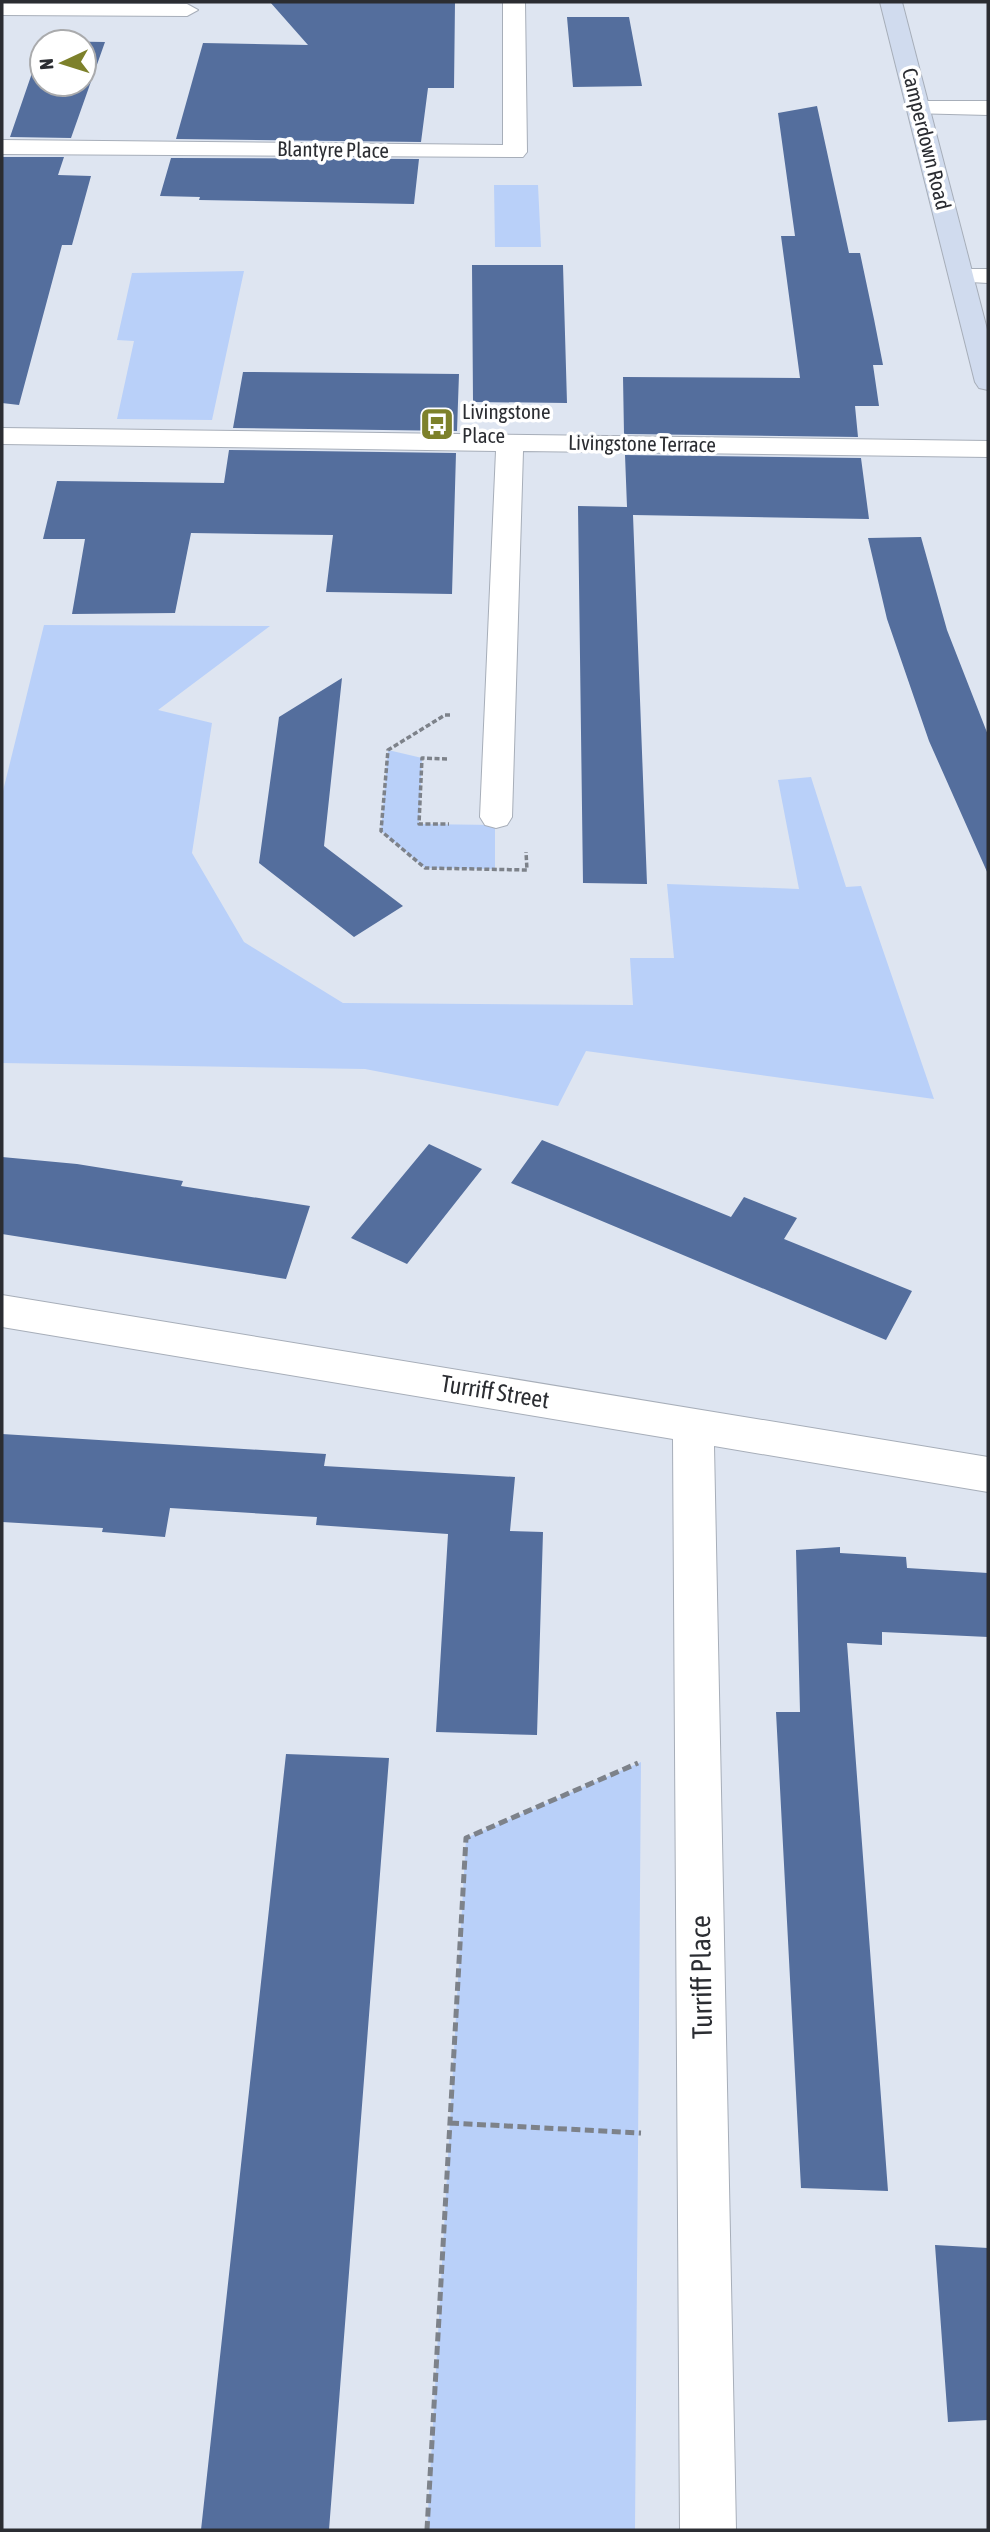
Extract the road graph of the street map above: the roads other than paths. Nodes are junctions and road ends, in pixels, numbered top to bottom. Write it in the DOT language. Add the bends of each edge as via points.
graph roads {
  1 [pos="514,2"];
  2 [pos="891,2"];
  3 [pos="2,9"];
  4 [pos="187,10"];
  5 [pos="918,108"];
  6 [pos="988,108"];
  7 [pos="2,147"];
  8 [pos="961,276"];
  9 [pos="988,276"];
  10 [pos="988,382"];
  11 [pos="2,436"];
  12 [pos="510,443"];
  13 [pos="988,449"];
  14 [pos="496,817"];
  15 [pos="2,1311"];
  16 [pos="693,1424"];
  17 [pos="988,1474"];
  18 [pos="708,2530"];
  1 -- 7 [label="street, Blantyre Place" via="515,152"];
  2 -- 5 [label="street, Camperdown Road"];
  3 -- 4 [label="street"];
  5 -- 6 [label="street"];
  5 -- 8 [label="street, Camperdown Road"];
  8 -- 9 [label="street"];
  8 -- 10 [label="street, Camperdown Road"];
  11 -- 12 [label="street, Livingstone Terrace"];
  12 -- 13 [label="street, Livingstone Terrace"];
  12 -- 14 [label="street"];
  15 -- 16 [label="street, Turriff Street"];
  16 -- 17 [label="street, Turriff Street"];
  16 -- 18 [label="street, Turriff Place"];
}
